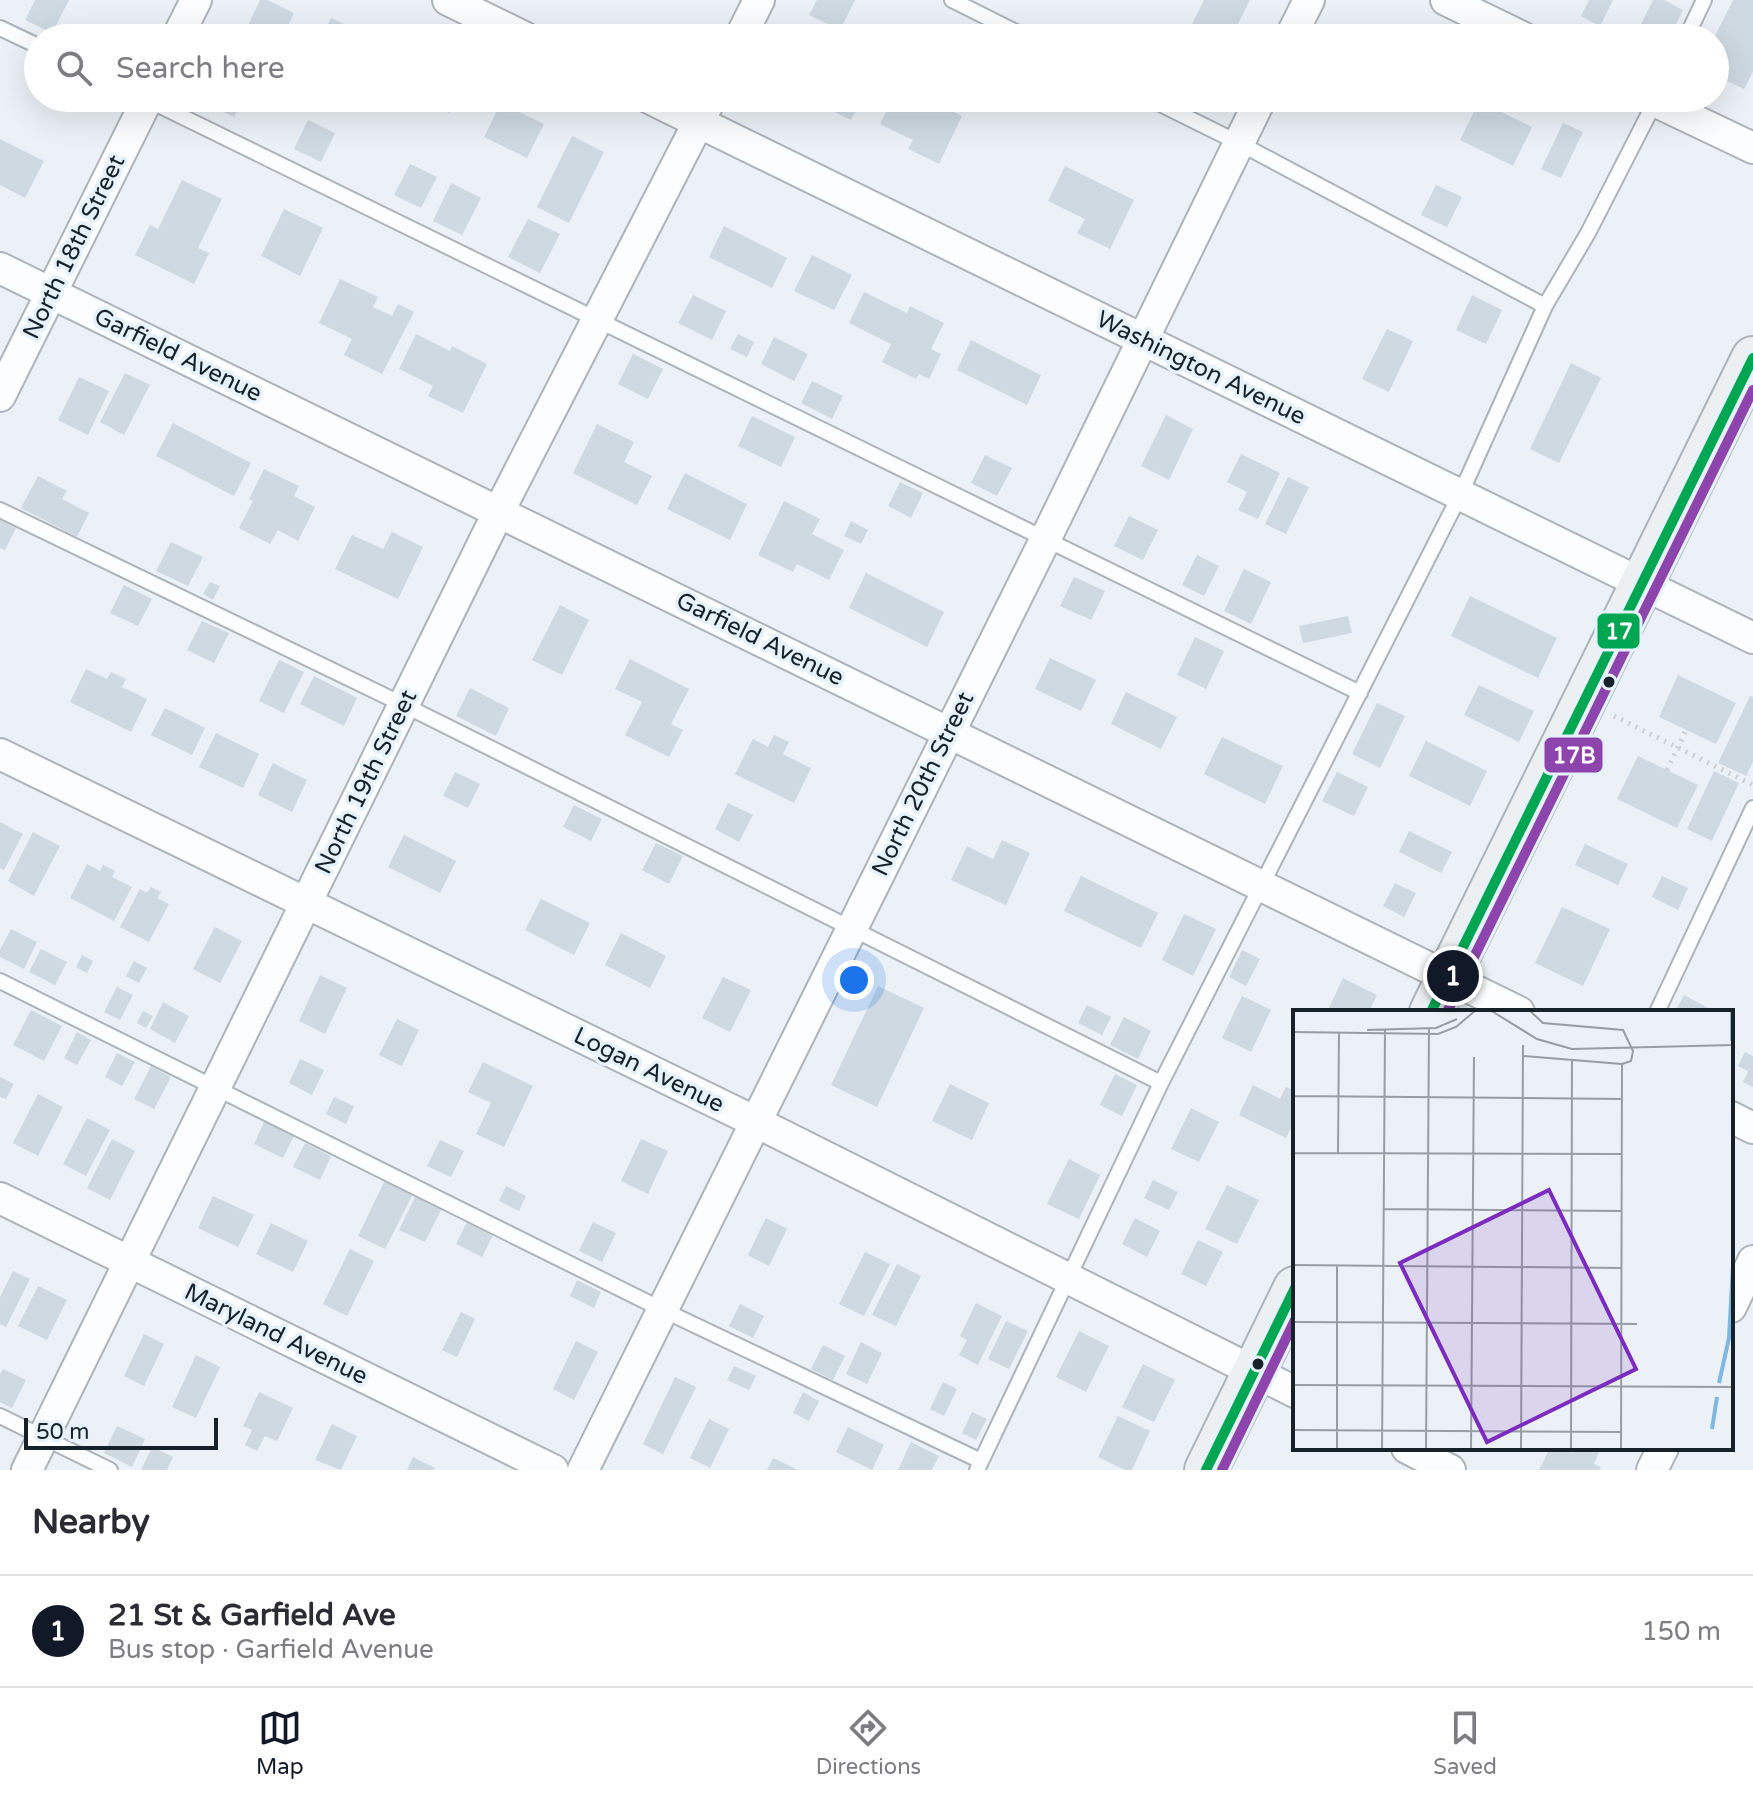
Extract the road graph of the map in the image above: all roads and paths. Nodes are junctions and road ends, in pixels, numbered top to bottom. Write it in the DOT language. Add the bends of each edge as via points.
graph roads {
  1 [pos="196,0"];
  2 [pos="448,0"];
  3 [pos="759,0"];
  4 [pos="952,0"];
  5 [pos="1309,0"];
  6 [pos="1446,0"];
  7 [pos="1704,0"];
  8 [pos="184,24"];
  9 [pos="497,24"];
  10 [pos="747,24"];
  11 [pos="1000,24"];
  12 [pos="1297,24"];
  13 [pos="1495,24"];
  14 [pos="1693,24"];
  15 [pos="0,28"];
  16 [pos="24,39"];
  17 [pos="139,112"];
  18 [pos="175,112"];
  19 [pos="704,112"];
  20 [pos="709,112"];
  21 [pos="1176,112"];
  22 [pos="1254,112"];
  23 [pos="1648,112"];
  24 [pos="1680,112"];
  25 [pos="1239,143"];
  26 [pos="1753,148"];
  27 [pos="0,268"];
  28 [pos="51,293"];
  29 [pos="1545,306"];
  30 [pos="599,319"];
  31 [pos="1143,339"];
  32 [pos="1753,358"];
  33 [pos="0,396"];
  34 [pos="1460,495"];
  35 [pos="0,510"];
  36 [pos="499,511"];
  37 [pos="1045,540"];
  38 [pos="1642,584"];
  39 [pos="1753,638"];
  40 [pos="1360,693"];
  41 [pos="1584,701"];
  42 [pos="404,705"];
  43 [pos="1686,730"];
  44 [pos="949,731"];
  45 [pos="1678,748"];
  46 [pos="0,754"];
  47 [pos="1667,770"];
  48 [pos="1753,785"];
  49 [pos="1753,808"];
  50 [pos="1261,885"];
  51 [pos="307,903"];
  52 [pos="851,929"];
  53 [pos="0,981"];
  54 [pos="1440,995"];
  55 [pos="1510,1010"];
  56 [pos="1658,1010"];
  57 [pos="1161,1083"];
  58 [pos="217,1086"];
  59 [pos="1733,1118"];
  60 [pos="756,1122"];
  61 [pos="1753,1128"];
  62 [pos="0,1198"];
  63 [pos="1753,1261"];
  64 [pos="130,1262"];
  65 [pos="1069,1279"];
  66 [pos="1293,1292"];
  67 [pos="1733,1303"];
  68 [pos="663,1310"];
  69 [pos="1254,1371"];
  70 [pos="1293,1391"];
  71 [pos="0,1416"];
  72 [pos="43,1437"];
  73 [pos="1662,1450"];
  74 [pos="979,1466"];
  75 [pos="27,1470"];
  76 [pos="110,1470"];
  77 [pos="553,1470"];
  78 [pos="583,1470"];
  79 [pos="1206,1470"];
  80 [pos="1652,1470"];
  1 -- 8 [label="street"];
  2 -- 9 [label="street"];
  3 -- 10 [label="street"];
  4 -- 11 [label="lane"];
  5 -- 12 [label="street"];
  6 -- 13 [label="street"];
  7 -- 14 [label="lane"];
  15 -- 16 [label="lane"];
  17 -- 28 [label="street, North 18th Street"];
  18 -- 30 [label="lane"];
  19 -- 30 [label="street, North 19th Street"];
  20 -- 31 [label="street, Washington Avenue"];
  21 -- 25 [label="lane"];
  22 -- 25 [label="street, North 20th Street"];
  23 -- 29 [label="lane"];
  24 -- 26 [label="street"];
  25 -- 29 [label="lane"];
  25 -- 31 [label="street, North 20th Street"];
  27 -- 28 [label="street, Garfield Avenue"];
  28 -- 33 [label="street, North 18th Street"];
  28 -- 36 [label="street, Garfield Avenue"];
  29 -- 34 [label="lane"];
  30 -- 36 [label="street, North 19th Street"];
  30 -- 37 [label="lane"];
  31 -- 34 [label="street, Washington Avenue"];
  31 -- 37 [label="street, North 20th Street"];
  32 -- 38 [label="street"];
  34 -- 38 [label="street, Washington Avenue"];
  34 -- 40 [label="lane"];
  35 -- 42 [label="lane"];
  36 -- 42 [label="street, North 19th Street"];
  36 -- 44 [label="street, Garfield Avenue"];
  37 -- 40 [label="lane"];
  37 -- 44 [label="street, North 20th Street"];
  38 -- 39 [label="street, Washington Avenue"];
  38 -- 41 [label="street"];
  40 -- 50 [label="lane"];
  41 -- 45 [label="path"];
  41 -- 54 [label="street"];
  42 -- 51 [label="street, North 19th Street"];
  42 -- 52 [label="lane"];
  43 -- 45 [label="path"];
  44 -- 50 [label="street, Garfield Avenue"];
  44 -- 52 [label="street, North 20th Street"];
  45 -- 47 [label="path"];
  45 -- 48 [label="path"];
  46 -- 51 [label="street, Logan Avenue"];
  49 -- 56 [label="lane"];
  50 -- 54 [label="street, Garfield Avenue"];
  50 -- 57 [label="lane"];
  51 -- 58 [label="street, North 19th Street"];
  51 -- 60 [label="street, Logan Avenue"];
  52 -- 57 [label="lane"];
  52 -- 60 [label="street, North 20th Street"];
  53 -- 58 [label="lane"];
  54 -- 55 [label="street, Garfield Avenue"];
  57 -- 65 [label="lane"];
  58 -- 64 [label="street, North 19th Street"];
  58 -- 68 [label="lane"];
  59 -- 61 [label="street"];
  60 -- 65 [label="street, Logan Avenue"];
  60 -- 68 [label="street, North 20th Street"];
  62 -- 64 [label="street, Maryland Avenue"];
  63 -- 67 [label="street"];
  64 -- 72 [label="street, North 19th Street"];
  64 -- 77 [label="street, Maryland Avenue"];
  65 -- 69 [label="street, Logan Avenue"];
  65 -- 74 [label="lane"];
  66 -- 69 [label="street"];
  68 -- 74 [label="lane"];
  68 -- 78 [label="street, North 20th Street"];
  69 -- 70 [label="street, Logan Avenue"];
  69 -- 79 [label="street"];
  71 -- 72 [label="lane"];
  72 -- 75 [label="street, North 19th Street"];
  72 -- 76 [label="lane"];
  73 -- 80 [label="street"];
}
